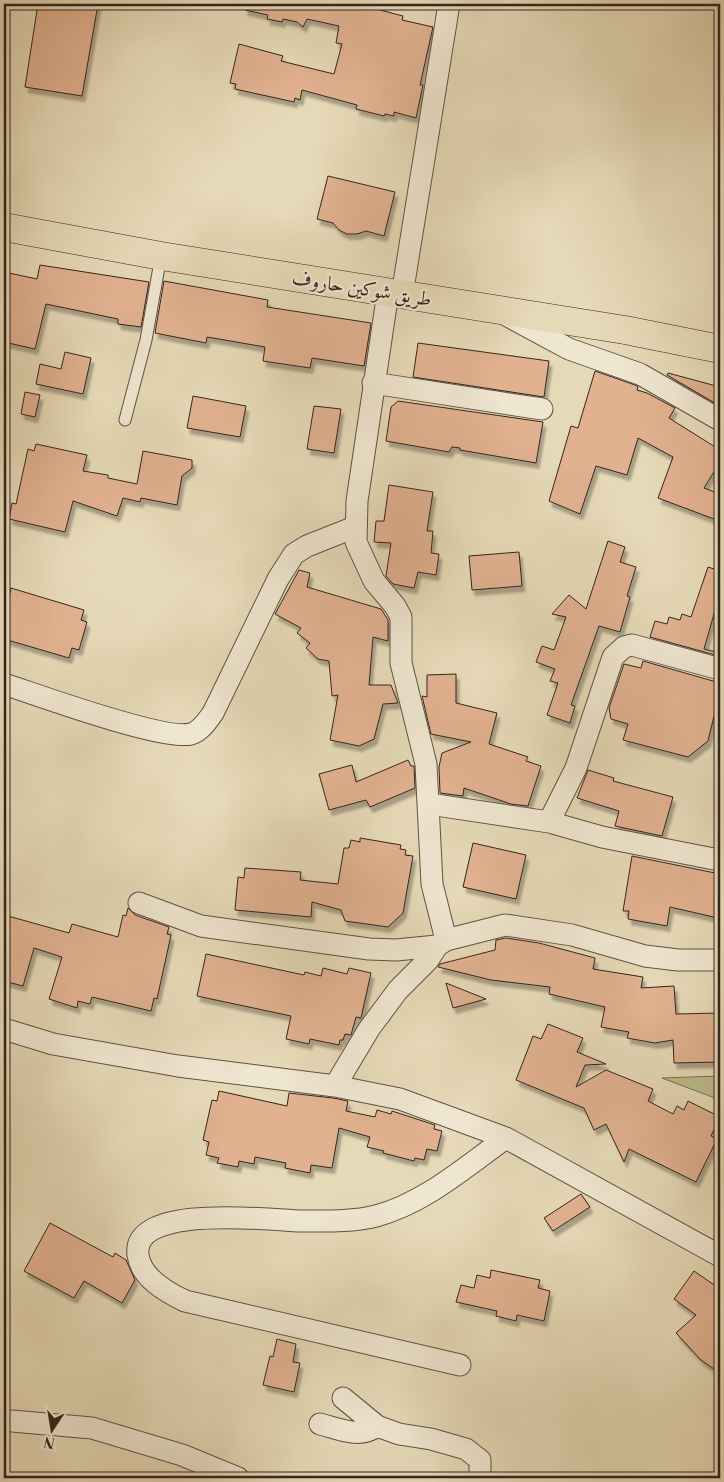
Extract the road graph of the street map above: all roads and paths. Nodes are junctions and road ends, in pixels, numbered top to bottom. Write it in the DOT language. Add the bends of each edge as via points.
graph roads {
  1 [pos="449,4"];
  2 [pos="4,227"];
  3 [pos="161,256"];
  4 [pos="395,293"];
  5 [pos="495,310"];
  6 [pos="720,349"];
  7 [pos="373,384"];
  8 [pos="542,409"];
  9 [pos="126,420"];
  10 [pos="720,420"];
  11 [pos="355,527"];
  12 [pos="720,669"];
  13 [pos="4,684"];
  14 [pos="429,804"];
  15 [pos="549,822"];
  16 [pos="719,860"];
  17 [pos="139,903"];
  18 [pos="441,943"];
  19 [pos="720,960"];
  20 [pos="4,1029"];
  21 [pos="335,1086"];
  22 [pos="506,1138"];
  23 [pos="720,1256"];
  24 [pos="460,1366"];
  25 [pos="343,1398"];
  26 [pos="12,1421"];
  27 [pos="320,1424"];
  28 [pos="376,1426"];
  29 [pos="238,1478"];
  30 [pos="480,1478"];
  1 -- 4 [label="street"];
  2 -- 3 [label="main road, طريق شوكين حاروف"];
  3 -- 4 [label="main road, طريق شوكين حاروف"];
  3 -- 9 [label="lane" via="146,340"];
  4 -- 5 [label="main road, طريق شوكين حاروف"];
  4 -- 7 [label="street"];
  5 -- 6 [label="main road, طريق شوكين حاروف"];
  5 -- 10 [label="street" via="569,349 640,374"];
  7 -- 8 [label="street"];
  7 -- 11 [label="street"];
  11 -- 13 [label="street" via="294,554 278,579 212,713 193,733 164,732"];
  11 -- 14 [label="street" via="356,542 371,575 401,617 401,662 426,764"];
  12 -- 15 [label="street" via="632,645 613,657 576,768"];
  14 -- 15 [label="street"];
  14 -- 18 [label="street" via="432,884"];
  15 -- 16 [label="street" via="602,837"];
  17 -- 18 [label="street" via="182,920 220,929 369,949 396,950"];
  18 -- 19 [label="street" via="505,925 572,935 645,956"];
  18 -- 21 [label="street" via="398,990 369,1029"];
  20 -- 21 [label="street" via="53,1044 121,1056"];
  21 -- 22 [label="street" via="400,1099"];
  22 -- 23 [label="street"];
  22 -- 24 [label="street" via="424,1196 375,1216 337,1220 218,1218 175,1221 151,1228 142,1236 137,1249 138,1260 156,1284 185,1302"];
  25 -- 28 [label="street"];
  26 -- 29 [label="street" via="92,1428 182,1455"];
  27 -- 28 [label="street" via="354,1433 369,1432"];
  28 -- 30 [label="street" via="466,1449 480,1460"];
}
